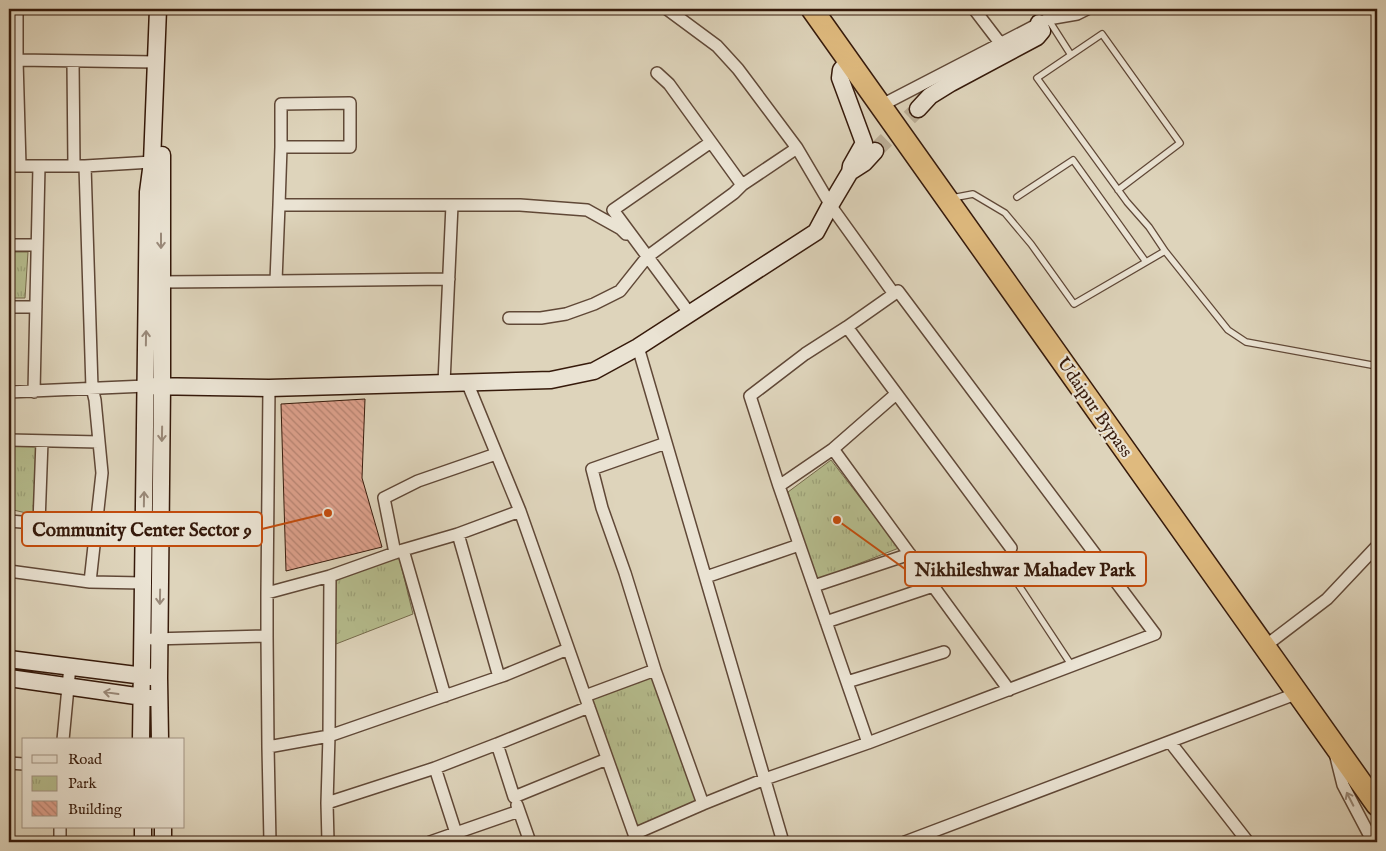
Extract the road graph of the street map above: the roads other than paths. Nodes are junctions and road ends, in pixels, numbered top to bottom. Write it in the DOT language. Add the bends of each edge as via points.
graph roads {
  1 [pos="17,9"];
  2 [pos="158,9"];
  3 [pos="166,9"];
  4 [pos="667,9"];
  5 [pos="812,9"];
  6 [pos="974,9"];
  7 [pos="1086,9"];
  8 [pos="1043,21"];
  9 [pos="1000,43"];
  10 [pos="1071,54"];
  11 [pos="17,60"];
  12 [pos="849,60"];
  13 [pos="73,62"];
  14 [pos="156,62"];
  15 [pos="656,73"];
  16 [pos="882,105"];
  17 [pos="918,109"];
  18 [pos="711,142"];
  19 [pos="281,147"];
  20 [pos="797,148"];
  21 [pos="875,151"];
  22 [pos="152,162"];
  23 [pos="14,166"];
  24 [pos="39,166"];
  25 [pos="80,166"];
  26 [pos="850,172"];
  27 [pos="742,185"];
  28 [pos="1118,190"];
  29 [pos="154,192"];
  30 [pos="1017,196"];
  31 [pos="948,199"];
  32 [pos="831,204"];
  33 [pos="279,205"];
  34 [pos="452,205"];
  35 [pos="9,245"];
  36 [pos="37,245"];
  37 [pos="1165,251"];
  38 [pos="647,257"];
  39 [pos="1146,262"];
  40 [pos="448,279"];
  41 [pos="276,281"];
  42 [pos="161,282"];
  43 [pos="894,294"];
  44 [pos="36,306"];
  45 [pos="9,307"];
  46 [pos="690,314"];
  47 [pos="509,318"];
  48 [pos="847,327"];
  49 [pos="638,347"];
  50 [pos="1377,366"];
  51 [pos="467,382"];
  52 [pos="444,383"];
  53 [pos="146,386"];
  54 [pos="162,386"];
  55 [pos="92,388"];
  56 [pos="269,388"];
  57 [pos="9,392"];
  58 [pos="34,392"];
  59 [pos="896,394"];
  60 [pos="9,440"];
  61 [pos="42,441"];
  62 [pos="99,442"];
  63 [pos="666,443"];
  64 [pos="833,449"];
  65 [pos="496,454"];
  66 [pos="779,486"];
  67 [pos="520,511"];
  68 [pos="9,520"];
  69 [pos="38,523"];
  70 [pos="96,528"];
  71 [pos="458,534"];
  72 [pos="799,545"];
  73 [pos="1377,546"];
  74 [pos="1011,548"];
  75 [pos="399,551"];
  76 [pos="910,554"];
  77 [pos="9,571"];
  78 [pos="330,576"];
  79 [pos="706,576"];
  80 [pos="1014,578"];
  81 [pos="90,582"];
  82 [pos="143,583"];
  83 [pos="814,586"];
  84 [pos="933,586"];
  85 [pos="267,592"];
  86 [pos="826,622"];
  87 [pos="267,636"];
  88 [pos="142,639"];
  89 [pos="160,639"];
  90 [pos="1264,647"];
  91 [pos="568,649"];
  92 [pos="944,652"];
  93 [pos="9,659"];
  94 [pos="70,666"];
  95 [pos="1072,666"];
  96 [pos="655,670"];
  97 [pos="141,676"];
  98 [pos="499,677"];
  99 [pos="9,678"];
  100 [pos="159,678"];
  101 [pos="847,682"];
  102 [pos="68,686"];
  103 [pos="1009,690"];
  104 [pos="1298,693"];
  105 [pos="445,696"];
  106 [pos="140,697"];
  107 [pos="160,699"];
  108 [pos="587,702"];
  109 [pos="329,736"];
  110 [pos="63,738"];
  111 [pos="141,738"];
  112 [pos="160,738"];
  113 [pos="1332,741"];
  114 [pos="1170,742"];
  115 [pos="868,743"];
  116 [pos="497,744"];
  117 [pos="268,747"];
  118 [pos="608,759"];
  119 [pos="9,763"];
  120 [pos="22,764"];
  121 [pos="435,768"];
  122 [pos="765,779"];
  123 [pos="514,797"];
  124 [pos="327,803"];
  125 [pos="702,804"];
  126 [pos="1377,805"];
  127 [pos="519,811"];
  128 [pos="60,828"];
  129 [pos="142,828"];
  130 [pos="162,828"];
  131 [pos="456,833"];
  132 [pos="1243,841"];
  133 [pos="60,842"];
  134 [pos="143,842"];
  135 [pos="163,842"];
  136 [pos="270,842"];
  137 [pos="328,842"];
  138 [pos="430,842"];
  139 [pos="530,842"];
  140 [pos="783,842"];
  141 [pos="905,842"];
  142 [pos="1373,842"];
  1 -- 11 [label="street"];
  2 -- 14 [label="street"];
  3 -- 29 [label="street"];
  4 -- 20 [label="street" via="717,46"];
  5 -- 12 [label="highway, Udaipur Bypass"];
  6 -- 9 [label="street"];
  7 -- 8 [label="street"];
  8 -- 9 [label="street"];
  8 -- 10 [label="lane"];
  8 -- 17 [label="street" via="1040,34 951,83 930,96"];
  9 -- 16 [label="street"];
  10 -- 28 [label="lane" via="1036,78"];
  10 -- 28 [label="lane" via="1102,34 1180,143"];
  11 -- 13 [label="street"];
  11 -- 23 [label="street"];
  12 -- 16 [label="highway, Udaipur Bypass"];
  12 -- 26 [label="street" via="841,70 840,78 864,143"];
  13 -- 14 [label="street"];
  13 -- 25 [label="street"];
  14 -- 22 [label="street"];
  15 -- 18 [label="street" via="669,84"];
  16 -- 31 [label="highway, Udaipur Bypass"];
  18 -- 27 [label="street"];
  18 -- 38 [label="street" via="613,210"];
  19 -- 19 [label="street" via="350,148 350,103 281,104"];
  19 -- 33 [label="street"];
  20 -- 27 [label="street"];
  20 -- 32 [label="street"];
  21 -- 26 [label="street" via="864,164"];
  22 -- 25 [label="street"];
  22 -- 29 [label="street"];
  23 -- 24 [label="street"];
  24 -- 25 [label="street"];
  24 -- 36 [label="street"];
  25 -- 55 [label="street"];
  26 -- 32 [label="street"];
  27 -- 38 [label="street"];
  28 -- 37 [label="lane"];
  29 -- 42 [label="street, one-way"];
  53 -- 29 [label="street, one-way"];
  30 -- 39 [label="lane" via="1073,160"];
  31 -- 39 [label="lane" via="973,194 1005,213 1074,304"];
  31 -- 90 [label="highway, Udaipur Bypass"];
  32 -- 43 [label="street"];
  32 -- 46 [label="street" via="816,232"];
  33 -- 34 [label="street"];
  33 -- 41 [label="street"];
  34 -- 38 [label="street" via="520,204 588,210 621,229"];
  34 -- 40 [label="street"];
  35 -- 36 [label="street"];
  36 -- 44 [label="street"];
  37 -- 39 [label="lane"];
  37 -- 50 [label="lane" via="1228,330 1246,342"];
  38 -- 46 [label="street"];
  38 -- 47 [label="street" via="620,291 594,304 566,314"];
  40 -- 41 [label="street"];
  40 -- 52 [label="street"];
  41 -- 42 [label="street"];
  42 -- 54 [label="street"];
  43 -- 48 [label="street"];
  43 -- 95 [label="street" via="898,291 1156,634"];
  44 -- 45 [label="street"];
  44 -- 58 [label="street"];
  46 -- 49 [label="street"];
  48 -- 59 [label="street"];
  48 -- 66 [label="street" via="750,396"];
  49 -- 51 [label="street" via="594,371 551,380"];
  49 -- 63 [label="street"];
  51 -- 52 [label="street"];
  51 -- 65 [label="street"];
  52 -- 56 [label="street"];
  53 -- 54 [label="street"];
  53 -- 55 [label="street"];
  82 -- 53 [label="street, one-way"];
  54 -- 56 [label="street"];
  54 -- 89 [label="street, one-way"];
  55 -- 58 [label="street"];
  55 -- 62 [label="street"];
  56 -- 85 [label="street"];
  57 -- 58 [label="street"];
  59 -- 64 [label="street"];
  59 -- 74 [label="street"];
  60 -- 61 [label="street"];
  61 -- 62 [label="street"];
  61 -- 69 [label="street"];
  62 -- 70 [label="street" via="102,473"];
  63 -- 79 [label="street"];
  63 -- 96 [label="street" via="592,469"];
  64 -- 66 [label="street"];
  64 -- 76 [label="street"];
  65 -- 67 [label="street"];
  65 -- 75 [label="street" via="418,481 384,498"];
  66 -- 72 [label="street"];
  67 -- 71 [label="street"];
  67 -- 91 [label="street"];
  68 -- 69 [label="street"];
  69 -- 70 [label="street"];
  70 -- 81 [label="street"];
  71 -- 75 [label="street"];
  71 -- 98 [label="street"];
  72 -- 79 [label="street"];
  72 -- 83 [label="street"];
  73 -- 90 [label="street" via="1327,599"];
  75 -- 78 [label="street"];
  75 -- 105 [label="street"];
  76 -- 83 [label="street"];
  76 -- 84 [label="street"];
  77 -- 81 [label="street"];
  78 -- 85 [label="street"];
  78 -- 109 [label="street"];
  79 -- 122 [label="street"];
  80 -- 95 [label="lane"];
  81 -- 82 [label="street"];
  82 -- 88 [label="street"];
  83 -- 86 [label="street"];
  84 -- 86 [label="street"];
  84 -- 103 [label="street"];
  85 -- 87 [label="street"];
  86 -- 101 [label="street"];
  87 -- 89 [label="street"];
  87 -- 117 [label="street"];
  88 -- 89 [label="street"];
  88 -- 97 [label="street"];
  89 -- 100 [label="street"];
  90 -- 104 [label="highway, Udaipur Bypass"];
  91 -- 98 [label="street"];
  91 -- 108 [label="street"];
  92 -- 101 [label="street"];
  93 -- 94 [label="street"];
  94 -- 97 [label="street"];
  94 -- 102 [label="street"];
  95 -- 103 [label="street"];
  96 -- 108 [label="street"];
  96 -- 125 [label="street"];
  97 -- 100 [label="street"];
  97 -- 106 [label="street"];
  98 -- 105 [label="street"];
  99 -- 102 [label="street"];
  100 -- 107 [label="street"];
  101 -- 115 [label="street"];
  106 -- 102 [label="street, one-way"];
  102 -- 110 [label="street"];
  103 -- 115 [label="street"];
  104 -- 113 [label="highway, Udaipur Bypass"];
  104 -- 114 [label="street"];
  105 -- 109 [label="street"];
  106 -- 107 [label="street"];
  106 -- 111 [label="street"];
  107 -- 112 [label="street"];
  108 -- 116 [label="street"];
  108 -- 118 [label="street"];
  109 -- 117 [label="street"];
  109 -- 124 [label="street"];
  113 -- 126 [label="highway, Udaipur Bypass"];
  142 -- 113 [label="street, one-way" via="1343,785"];
  114 -- 132 [label="street"];
  114 -- 141 [label="street"];
  115 -- 122 [label="street"];
  116 -- 121 [label="street"];
  116 -- 123 [label="street"];
  117 -- 136 [label="street"];
  118 -- 123 [label="street"];
  118 -- 125 [label="street" via="634,834"];
  119 -- 120 [label="street"];
  121 -- 124 [label="street"];
  121 -- 131 [label="street"];
  122 -- 125 [label="street"];
  122 -- 140 [label="street"];
  123 -- 127 [label="street"];
  124 -- 137 [label="street"];
  127 -- 131 [label="street"];
  127 -- 139 [label="street"];
  128 -- 133 [label="street"];
  129 -- 134 [label="street"];
  130 -- 135 [label="street"];
  131 -- 138 [label="street"];
}
